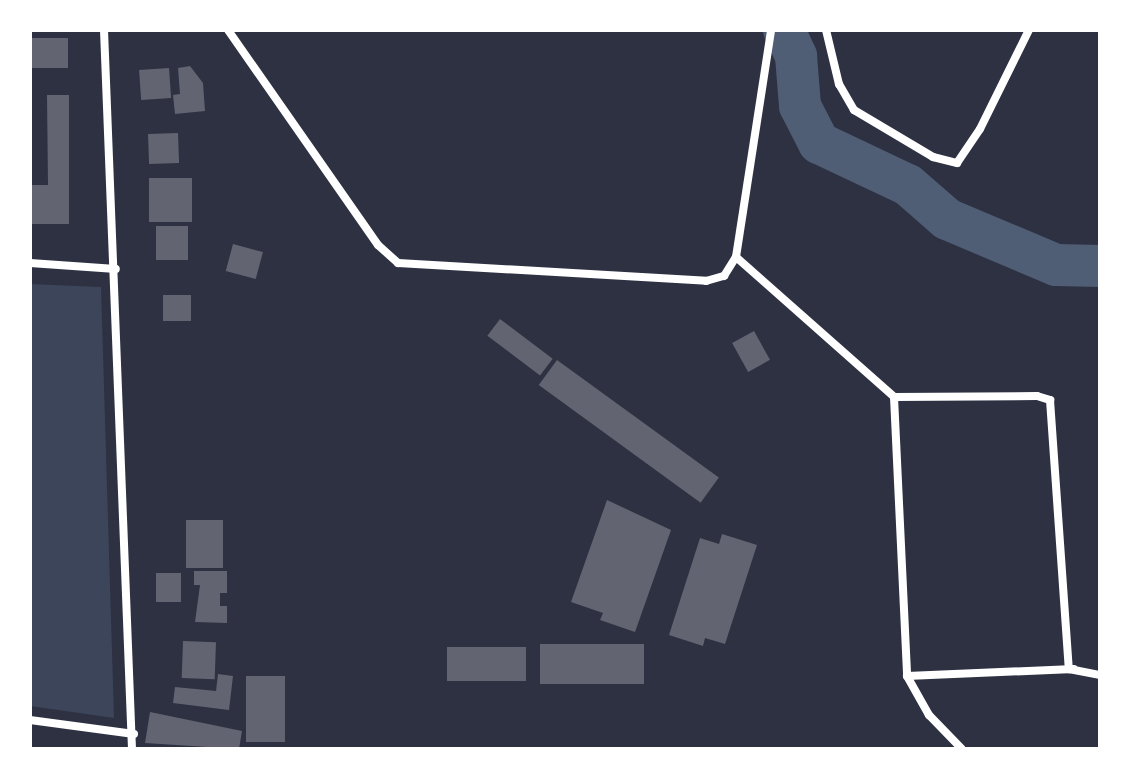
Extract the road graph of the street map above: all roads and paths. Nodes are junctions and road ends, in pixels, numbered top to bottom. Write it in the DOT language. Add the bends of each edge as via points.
graph roads {
  1 [pos="104,30"];
  2 [pos="228,30"];
  3 [pos="826,30"];
  4 [pos="1029,30"];
  5 [pos="770,32"];
  6 [pos="736,257"];
  7 [pos="30,263"];
  8 [pos="116,269"];
  9 [pos="894,397"];
  10 [pos="1069,669"];
  11 [pos="1100,669"];
  12 [pos="1100,675"];
  13 [pos="907,676"];
  14 [pos="30,720"];
  15 [pos="134,734"];
  16 [pos="132,749"];
  17 [pos="962,749"];
  1 -- 8 [label="street"];
  2 -- 6 [label="street" via="378,245 398,263 706,281 724,276"];
  3 -- 4 [label="street" via="839,84 854,110 933,157 957,163 980,129"];
  5 -- 6 [label="street"];
  6 -- 9 [label="street"];
  7 -- 8 [label="street"];
  8 -- 15 [label="street" via="117,405"];
  9 -- 10 [label="street" via="1050,400"];
  9 -- 13 [label="street"];
  10 -- 11 [label="street"];
  10 -- 12 [label="street"];
  10 -- 13 [label="street"];
  13 -- 17 [label="street" via="929,715"];
  14 -- 15 [label="street"];
  15 -- 16 [label="street"];
}
